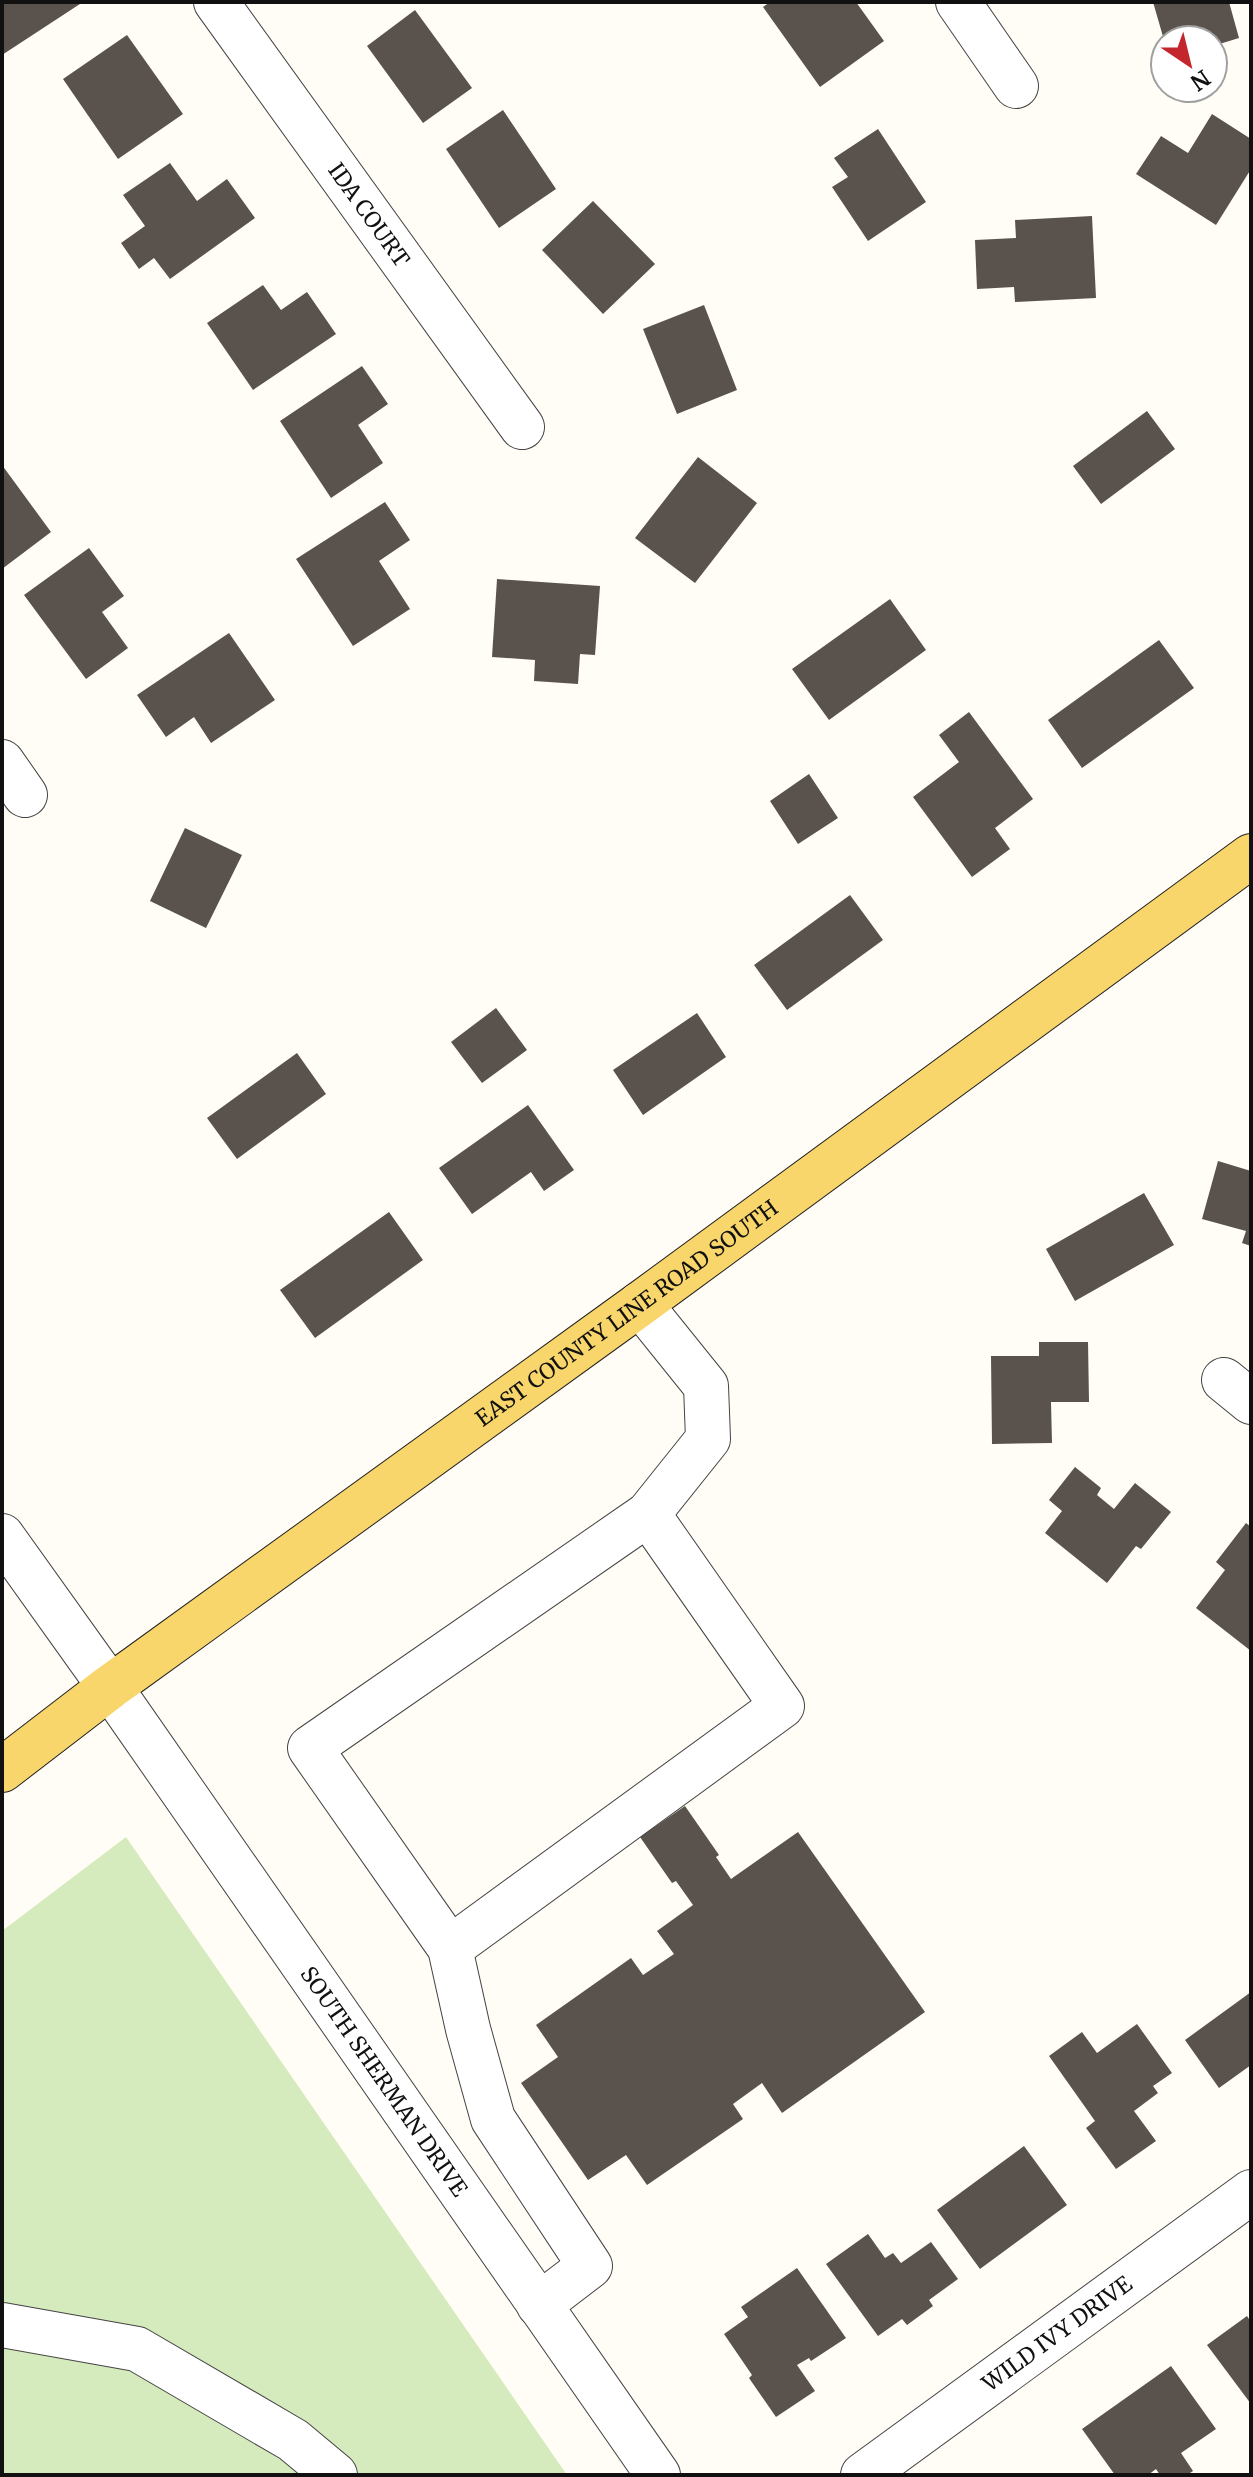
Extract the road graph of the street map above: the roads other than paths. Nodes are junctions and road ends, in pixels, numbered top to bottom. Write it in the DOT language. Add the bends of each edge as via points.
graph roads {
  1 [pos="216,2"];
  2 [pos="958,2"];
  3 [pos="1016,86"];
  4 [pos="522,427"];
  5 [pos="1251,856"];
  6 [pos="640,1304"];
  7 [pos="648,1514"];
  8 [pos="2,1536"];
  9 [pos="110,1687"];
  10 [pos="2,1770"];
  11 [pos="450,1948"];
  12 [pos="1251,2192"];
  13 [pos="539,2305"];
  14 [pos="2,2325"];
  15 [pos="335,2475"];
  16 [pos="658,2475"];
  17 [pos="863,2475"];
  1 -- 4 [label="street, IDA COURT"];
  2 -- 3 [label="street"];
  5 -- 6 [label="main road, EAST COUNTY LINE ROAD SOUTH"];
  6 -- 7 [label="street" via="706,1386 708,1439"];
  6 -- 9 [label="main road, EAST COUNTY LINE ROAD SOUTH"];
  7 -- 11 [label="street" via="782,1706"];
  7 -- 11 [label="street" via="310,1748"];
  8 -- 9 [label="street, SOUTH SHERMAN DRIVE"];
  9 -- 10 [label="main road, EAST COUNTY LINE ROAD SOUTH"];
  9 -- 13 [label="street, SOUTH SHERMAN DRIVE"];
  11 -- 13 [label="street" via="493,2119 590,2266"];
  12 -- 17 [label="street, WILD IVY DRIVE"];
  13 -- 16 [label="street, SOUTH SHERMAN DRIVE"];
  14 -- 15 [label="street" via="137,2349 293,2440"];
}
